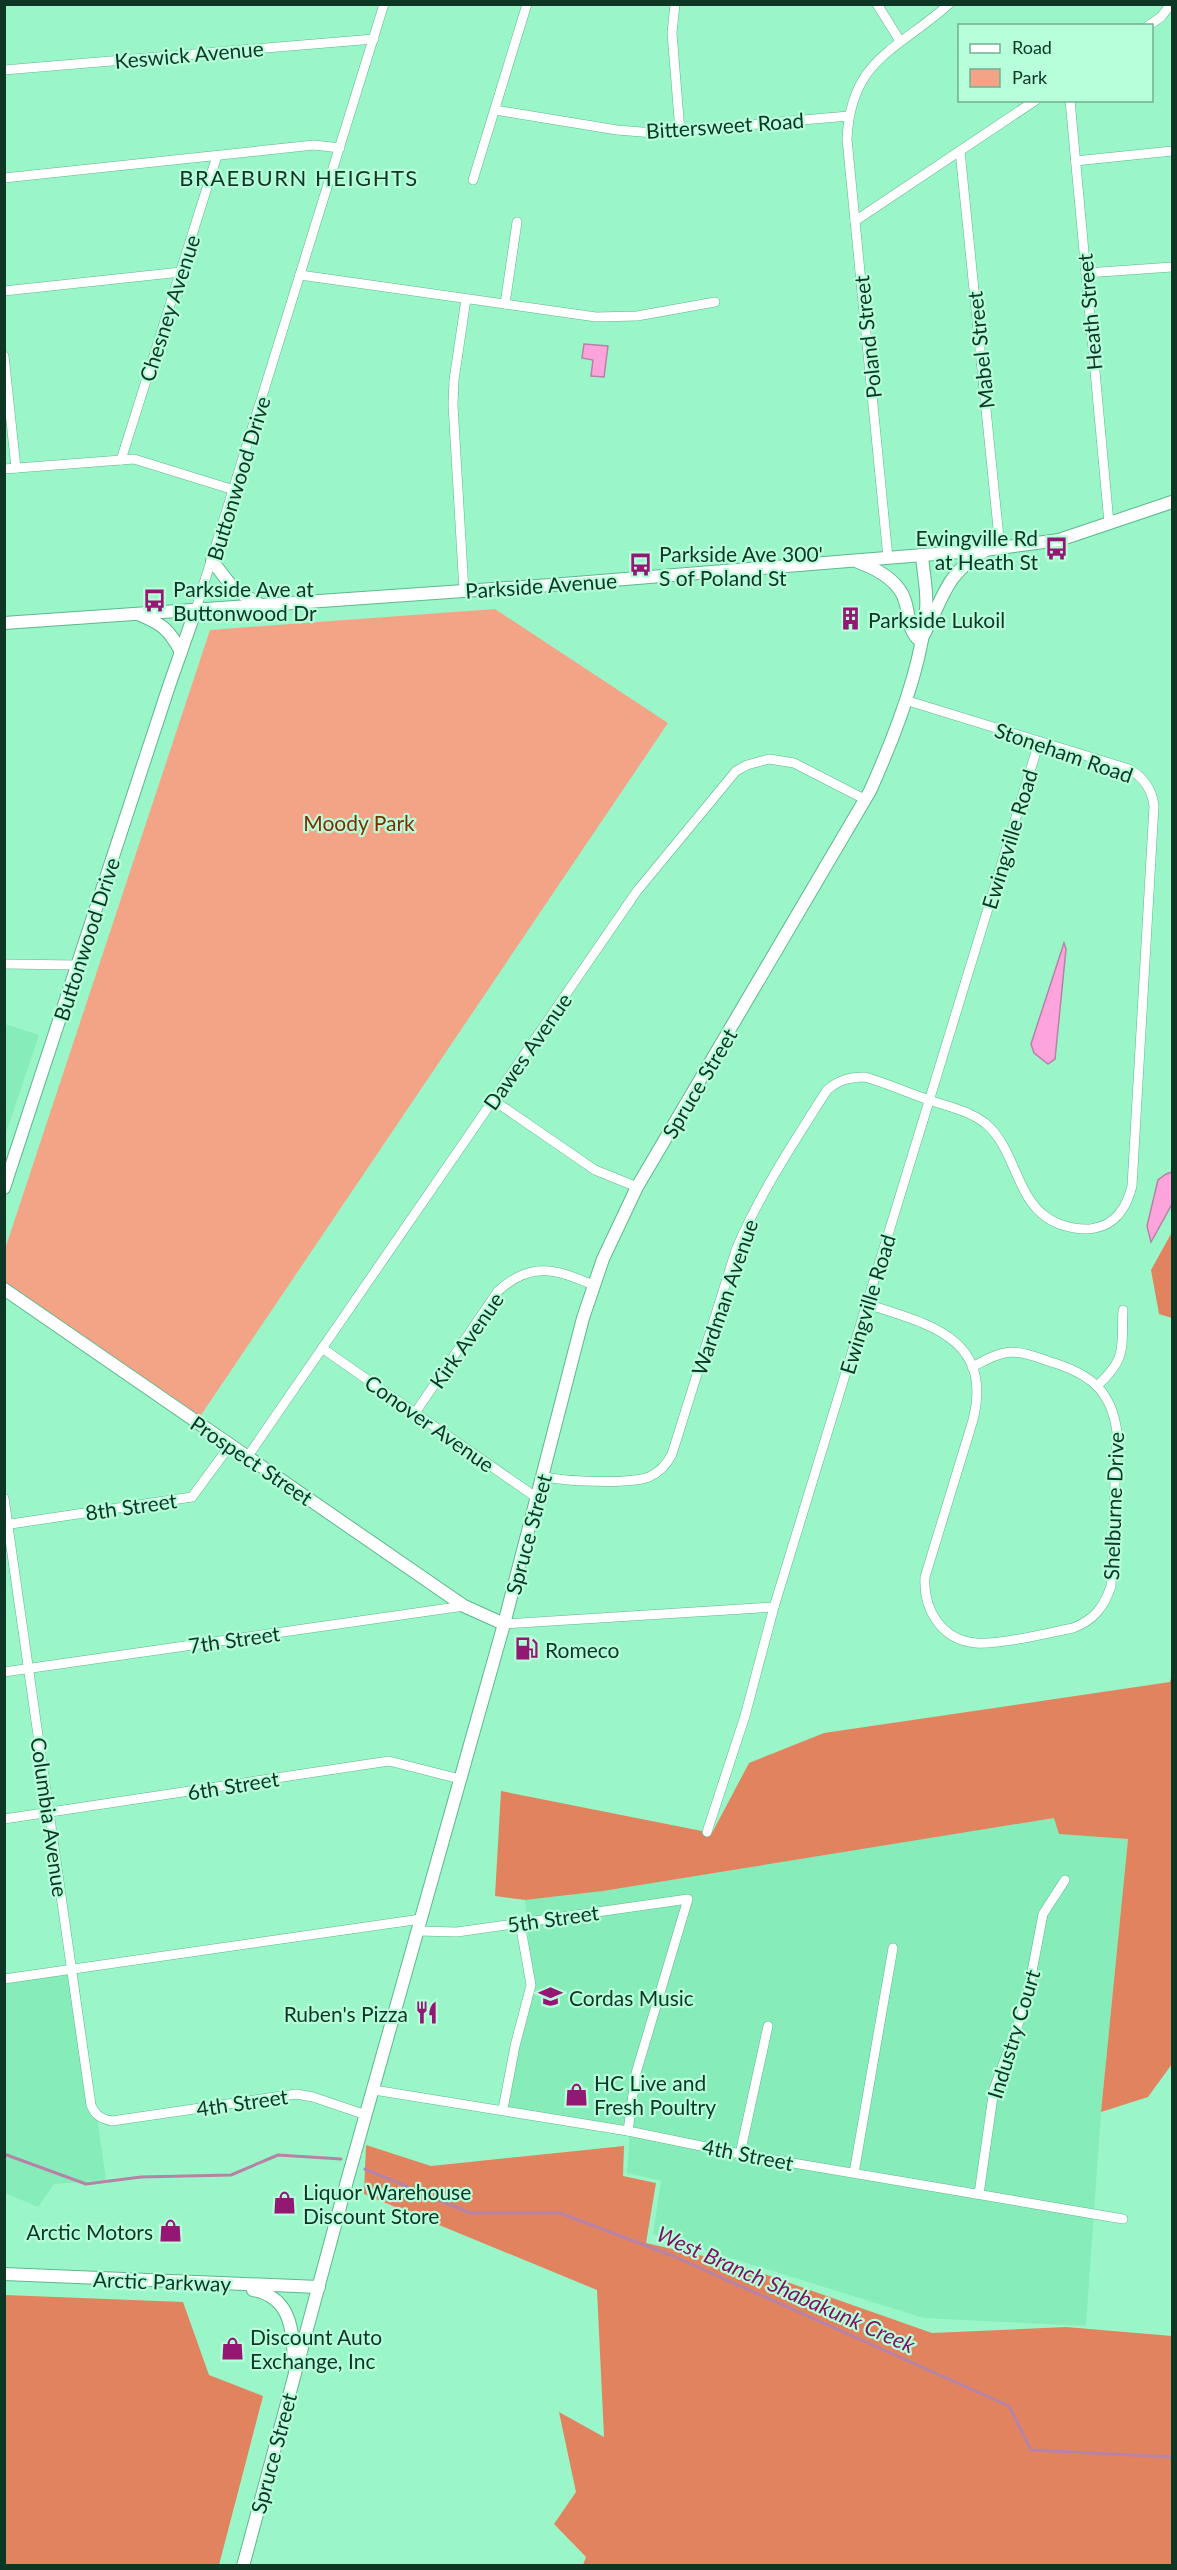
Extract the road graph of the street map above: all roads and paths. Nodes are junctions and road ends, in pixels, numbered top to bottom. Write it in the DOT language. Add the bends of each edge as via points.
graph roads {
  1 [pos="384,4"];
  2 [pos="527,4"];
  3 [pos="675,4"];
  4 [pos="878,4"];
  5 [pos="949,4"];
  6 [pos="1171,4"];
  7 [pos="1151,24"];
  8 [pos="374,39"];
  9 [pos="900,41"];
  10 [pos="4,70"];
  11 [pos="1033,102"];
  12 [pos="1070,102"];
  13 [pos="495,110"];
  14 [pos="849,116"];
  15 [pos="680,131"];
  16 [pos="340,148"];
  17 [pos="960,151"];
  18 [pos="1173,151"];
  19 [pos="218,156"];
  20 [pos="1076,161"];
  21 [pos="4,178"];
  22 [pos="473,180"];
  23 [pos="855,221"];
  24 [pos="517,222"];
  25 [pos="1173,267"];
  26 [pos="181,272"];
  27 [pos="1086,273"];
  28 [pos="300,275"];
  29 [pos="4,291"];
  30 [pos="466,299"];
  31 [pos="716,302"];
  32 [pos="505,304"];
  33 [pos="4,356"];
  34 [pos="121,460"];
  35 [pos="16,468"];
  36 [pos="4,469"];
  37 [pos="234,490"];
  38 [pos="1173,502"];
  39 [pos="1109,523"];
  40 [pos="1000,548"];
  41 [pos="985,550"];
  42 [pos="922,555"];
  43 [pos="888,558"];
  44 [pos="212,561"];
  45 [pos="854,561"];
  46 [pos="464,591"];
  47 [pos="261,605"];
  48 [pos="196,609"];
  49 [pos="137,614"];
  50 [pos="4,623"];
  51 [pos="920,641"];
  52 [pos="181,652"];
  53 [pos="905,700"];
  54 [pos="1039,742"];
  55 [pos="866,800"];
  56 [pos="4,964"];
  57 [pos="77,965"];
  58 [pos="493,1100"];
  59 [pos="928,1100"];
  60 [pos="4,1188"];
  61 [pos="637,1188"];
  62 [pos="593,1284"];
  63 [pos="4,1289"];
  64 [pos="867,1304"];
  65 [pos="1123,1310"];
  66 [pos="322,1348"];
  67 [pos="972,1367"];
  68 [pos="1097,1386"];
  69 [pos="415,1413"];
  70 [pos="231,1444"];
  71 [pos="248,1456"];
  72 [pos="543,1476"];
  73 [pos="4,1498"];
  74 [pos="537,1498"];
  75 [pos="6,1524"];
  76 [pos="464,1606"];
  77 [pos="774,1607"];
  78 [pos="504,1624"];
  79 [pos="29,1669"];
  80 [pos="4,1672"];
  81 [pos="460,1779"];
  82 [pos="49,1813"];
  83 [pos="4,1819"];
  84 [pos="707,1832"];
  85 [pos="1065,1880"];
  86 [pos="520,1923"];
  87 [pos="419,1925"];
  88 [pos="893,1948"];
  89 [pos="71,1969"];
  90 [pos="4,1979"];
  91 [pos="768,2026"];
  92 [pos="374,2090"];
  93 [pos="503,2109"];
  94 [pos="366,2115"];
  95 [pos="115,2120"];
  96 [pos="628,2131"];
  97 [pos="740,2154"];
  98 [pos="854,2173"];
  99 [pos="979,2194"];
  100 [pos="1123,2219"];
  101 [pos="4,2274"];
  102 [pos="192,2282"];
  103 [pos="319,2287"];
  104 [pos="294,2378"];
  105 [pos="243,2565"];
  1 -- 8 [label="street, Buttonwood Drive"];
  2 -- 13 [label="street"];
  3 -- 15 [label="street" via="672,33"];
  4 -- 9 [label="street"];
  5 -- 9 [label="street, Poland Street"];
  6 -- 7 [label="street"];
  8 -- 10 [label="street, Keswick Avenue"];
  8 -- 16 [label="street, Buttonwood Drive"];
  9 -- 14 [label="street, Poland Street" via="863,78"];
  11 -- 17 [label="street"];
  12 -- 20 [label="street, Heath Street"];
  13 -- 15 [label="street, Bittersweet Road" via="630,131"];
  13 -- 22 [label="street"];
  14 -- 15 [label="street, Bittersweet Road"];
  14 -- 23 [label="street, Poland Street" via="847,139"];
  16 -- 19 [label="street" via="315,145"];
  16 -- 28 [label="street, Buttonwood Drive"];
  17 -- 23 [label="street"];
  17 -- 40 [label="street, Mabel Street"];
  18 -- 20 [label="street"];
  19 -- 21 [label="street"];
  19 -- 26 [label="street, Chesney Avenue"];
  20 -- 27 [label="street, Heath Street"];
  23 -- 43 [label="street, Poland Street"];
  24 -- 32 [label="street"];
  25 -- 27 [label="street"];
  26 -- 29 [label="street"];
  26 -- 34 [label="street, Chesney Avenue"];
  27 -- 39 [label="street, Heath Street"];
  28 -- 30 [label="street"];
  28 -- 37 [label="street, Buttonwood Drive"];
  30 -- 32 [label="street"];
  30 -- 46 [label="street" via="453,405"];
  31 -- 32 [label="street" via="616,318"];
  33 -- 35 [label="street"];
  34 -- 35 [label="street"];
  34 -- 37 [label="street" via="134,459"];
  35 -- 36 [label="street"];
  37 -- 44 [label="street, Buttonwood Drive"];
  38 -- 39 [label="street"];
  39 -- 40 [label="street, Parkside Avenue" via="1076,535"];
  40 -- 41 [label="street, Parkside Avenue"];
  41 -- 42 [label="street, Parkside Avenue"];
  41 -- 51 [label="street" via="968,561 949,582"];
  42 -- 43 [label="street, Parkside Avenue"];
  42 -- 51 [label="street, Spruce Street" via="926,607"];
  43 -- 45 [label="street, Parkside Avenue"];
  44 -- 47 [label="street" via="234,589"];
  44 -- 48 [label="street, Buttonwood Drive"];
  45 -- 46 [label="street, Parkside Avenue"];
  45 -- 51 [label="street" via="886,576 897,587 905,600 913,635"];
  46 -- 47 [label="street, Parkside Avenue"];
  47 -- 48 [label="street, Parkside Avenue"];
  48 -- 49 [label="street, Parkside Avenue"];
  48 -- 52 [label="street, Buttonwood Drive"];
  49 -- 50 [label="street, Parkside Avenue"];
  49 -- 52 [label="street" via="159,623"];
  51 -- 53 [label="street, Spruce Street"];
  52 -- 57 [label="street, Buttonwood Drive"];
  53 -- 54 [label="street, Stoneham Road"];
  53 -- 55 [label="street, Spruce Street"];
  54 -- 59 [label="street, Ewingville Road"];
  54 -- 59 [label="street, Stoneham Road" via="1129,769 1144,780 1154,806 1132,1186 1121,1213 1102,1227 1091,1229 1052,1221 1035,1208 1022,1189 998,1135 972,1114"];
  55 -- 58 [label="street, Dawes Avenue" via="782,759 758,760 736,771 637,891"];
  55 -- 61 [label="street, Spruce Street"];
  56 -- 57 [label="street"];
  57 -- 60 [label="street, Buttonwood Drive"];
  58 -- 61 [label="street" via="595,1170"];
  58 -- 66 [label="street, Dawes Avenue"];
  59 -- 64 [label="street, Ewingville Road"];
  59 -- 72 [label="street, Wardman Avenue" via="865,1077 845,1079 827,1090 745,1229 672,1454 660,1471 642,1479 558,1481"];
  61 -- 62 [label="street, Spruce Street"];
  62 -- 69 [label="street, Kirk Avenue" via="562,1272 542,1270 508,1282"];
  62 -- 72 [label="street, Spruce Street"];
  63 -- 70 [label="street, Prospect Street"];
  64 -- 67 [label="street, Shelburne Drive" via="942,1331 961,1348"];
  64 -- 77 [label="street, Ewingville Road"];
  65 -- 68 [label="street" via="1121,1356 1113,1371"];
  66 -- 69 [label="street, Conover Avenue"];
  66 -- 71 [label="street, Dawes Avenue"];
  67 -- 68 [label="street, Shelburne Drive" via="1001,1354 1023,1353 1078,1371"];
  67 -- 68 [label="street, Shelburne Drive" via="976,1406 924,1588 930,1611 944,1629 976,1643 1073,1628 1094,1617 1107,1599 1111,1586 1117,1432 1112,1409"];
  69 -- 74 [label="street, Conover Avenue"];
  70 -- 71 [label="street, Prospect Street"];
  70 -- 75 [label="street, 8th Street" via="192,1497"];
  71 -- 76 [label="street, Prospect Street"];
  72 -- 74 [label="street, Spruce Street"];
  73 -- 75 [label="street, Columbia Avenue"];
  74 -- 78 [label="street, Spruce Street"];
  75 -- 79 [label="street, Columbia Avenue"];
  76 -- 78 [label="street, Prospect Street"];
  76 -- 79 [label="street, 7th Street"];
  77 -- 78 [label="street"];
  77 -- 84 [label="street, Ewingville Road" via="746,1716"];
  78 -- 81 [label="street, Spruce Street"];
  79 -- 80 [label="street, 7th Street"];
  79 -- 82 [label="street, Columbia Avenue"];
  81 -- 82 [label="street, 6th Street" via="389,1761"];
  81 -- 87 [label="street, Spruce Street"];
  82 -- 83 [label="street, 6th Street"];
  82 -- 89 [label="street, Columbia Avenue"];
  85 -- 99 [label="street, Industry Court" via="1043,1914 1026,2003 994,2089"];
  86 -- 87 [label="street, 5th Street" via="457,1932"];
  86 -- 93 [label="street" via="531,1985"];
  86 -- 96 [label="street, 5th Street" via="688,1899 636,2073"];
  87 -- 89 [label="street, 5th Street"];
  87 -- 92 [label="street, Spruce Street"];
  88 -- 98 [label="street"];
  89 -- 90 [label="street, 5th Street"];
  89 -- 95 [label="street, Columbia Avenue" via="91,2105 99,2116"];
  91 -- 97 [label="street"];
  92 -- 93 [label="street, 4th Street"];
  92 -- 94 [label="street, Spruce Street"];
  93 -- 96 [label="street, 4th Street"];
  94 -- 95 [label="street, 4th Street" via="296,2094"];
  94 -- 103 [label="street, Spruce Street"];
  96 -- 97 [label="street, 4th Street"];
  97 -- 98 [label="street, 4th Street"];
  98 -- 99 [label="street, 4th Street"];
  99 -- 100 [label="street, 4th Street"];
  101 -- 102 [label="street, Arctic Parkway"];
  102 -- 103 [label="street, Arctic Parkway"];
  102 -- 104 [label="street" via="274,2297 291,2325"];
  103 -- 104 [label="street, Spruce Street"];
  104 -- 105 [label="street, Spruce Street"];
}
